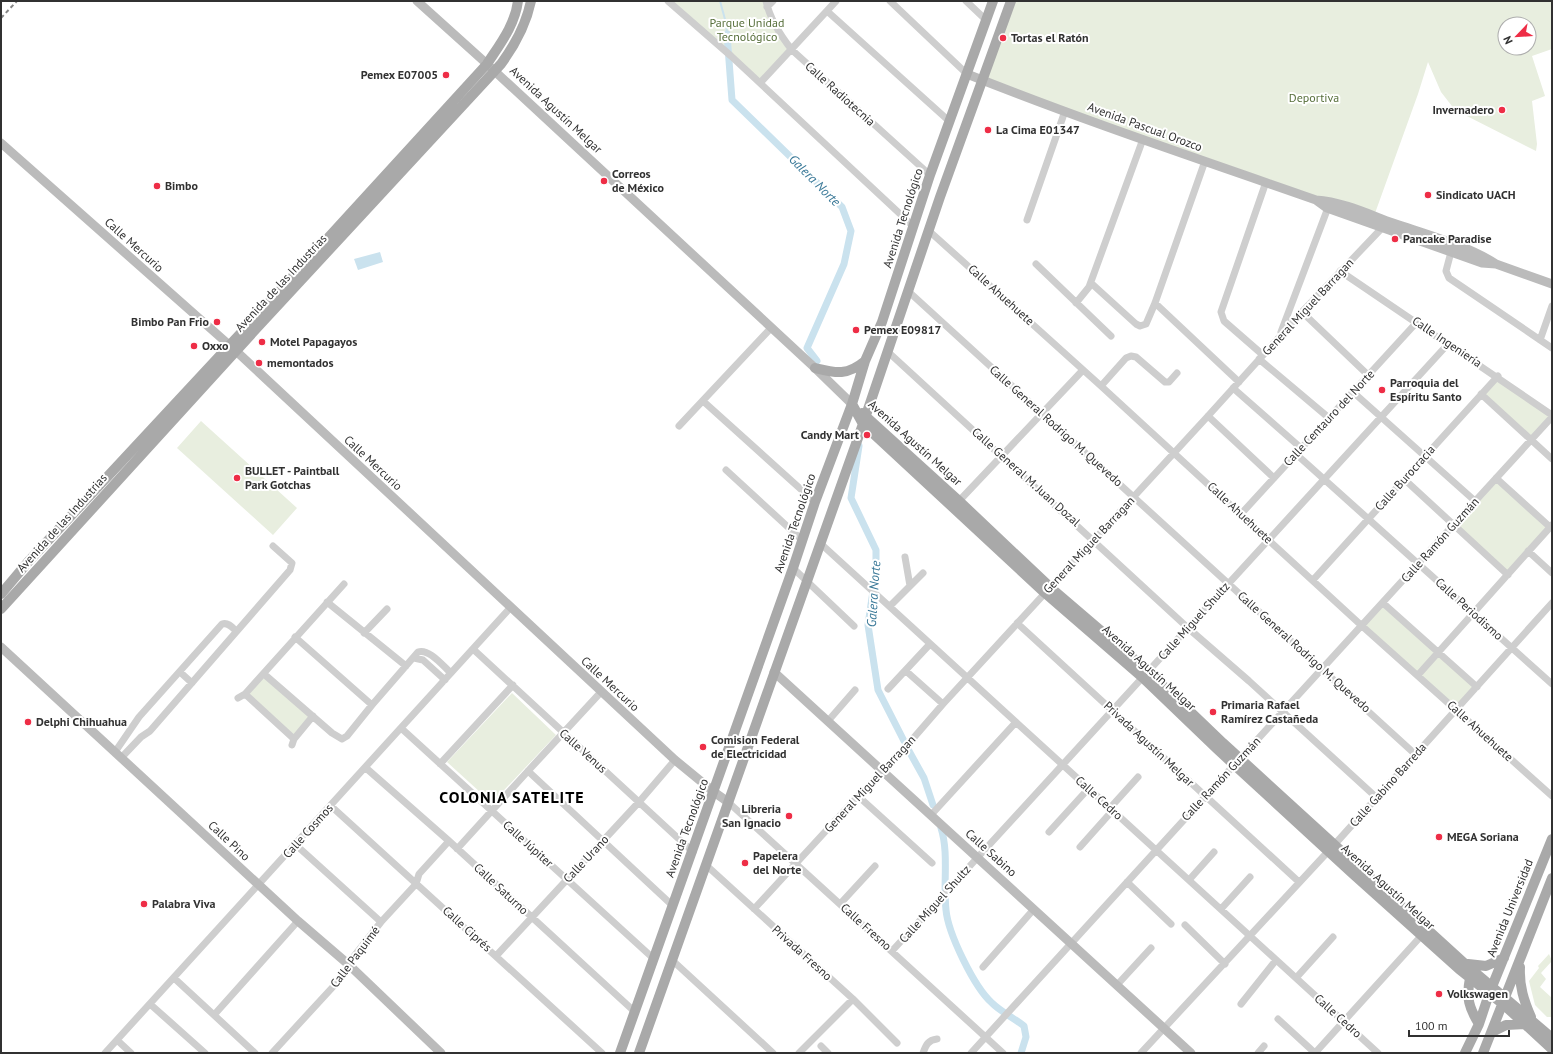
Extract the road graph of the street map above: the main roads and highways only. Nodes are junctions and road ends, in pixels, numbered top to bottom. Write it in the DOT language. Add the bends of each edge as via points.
graph roads {
  1 [pos="418,1"];
  2 [pos="518,1"];
  3 [pos="531,1"];
  4 [pos="993,1"];
  5 [pos="1011,1"];
  6 [pos="487,64"];
  7 [pos="495,71"];
  8 [pos="967,74"];
  9 [pos="982,80"];
  10 [pos="1,143"];
  11 [pos="375,194"];
  12 [pos="1328,205"];
  13 [pos="1496,264"];
  14 [pos="1552,284"];
  15 [pos="232,348"];
  16 [pos="865,361"];
  17 [pos="815,368"];
  18 [pos="852,404"];
  19 [pos="864,420"];
  20 [pos="875,435"];
  21 [pos="857,440"];
  22 [pos="64,524"];
  23 [pos="71,532"];
  24 [pos="1048,590"];
  25 [pos="1,594"];
  26 [pos="1,609"];
  27 [pos="1,647"];
  28 [pos="774,672"];
  29 [pos="714,792"];
  30 [pos="728,802"];
  31 [pos="1552,838"];
  32 [pos="1332,847"];
  33 [pos="1552,878"];
  34 [pos="1504,958"];
  35 [pos="1520,959"];
  36 [pos="1464,963"];
  37 [pos="1470,978"];
  38 [pos="1491,990"];
  39 [pos="1504,1001"];
  40 [pos="1529,1022"];
  41 [pos="1479,1024"];
  42 [pos="1492,1032"];
  43 [pos="1552,1038"];
  44 [pos="1552,1048"];
  45 [pos="441,1053"];
  46 [pos="620,1053"];
  47 [pos="639,1053"];
  48 [pos="1191,1053"];
  49 [pos="1465,1053"];
  50 [pos="1483,1053"];
  1 -- 6 [label="main road, Avenida Agustín Melgar"];
  2 -- 6 [label="main road, Avenida de las Industrias" via="513,21"];
  3 -- 7 [label="main road, Avenida de las Industrias" via="520,34"];
  4 -- 8 [label="main road, Avenida Tecnológico"];
  5 -- 9 [label="main road"];
  6 -- 7 [label="main road, Avenida Agustín Melgar"];
  6 -- 11 [label="main road, Avenida de las Industrias"];
  7 -- 11 [label="main road, Avenida de las Industrias"];
  7 -- 17 [label="main road, Avenida Agustín Melgar"];
  8 -- 9 [label="main road, Avenida Pascual Orozco"];
  8 -- 16 [label="main road, Avenida Tecnológico" via="930,175 882,322"];
  9 -- 12 [label="main road, Avenida Pascual Orozco"];
  9 -- 19 [label="main road"];
  10 -- 15 [label="main road, Calle Mercurio"];
  11 -- 15 [label="main road, Avenida de las Industrias"];
  12 -- 13 [label="main road, Avenida Pascual Orozco" via="1435,238 1484,256"];
  12 -- 13 [label="main road, Avenida Pascual Orozco" via="1382,228 1482,263"];
  13 -- 14 [label="main road, Avenida Pascual Orozco"];
  15 -- 22 [label="main road, Avenida de las Industrias"];
  15 -- 23 [label="main road, Avenida de las Industrias"];
  15 -- 29 [label="main road, Calle Mercurio" via="601,692"];
  16 -- 17 [label="main road" via="857,368 842,373"];
  16 -- 18 [label="main road, Avenida Tecnológico"];
  17 -- 18 [label="main road, Avenida Agustín Melgar"];
  18 -- 19 [label="main road, Avenida Agustín Melgar"];
  18 -- 29 [label="main road, Avenida Tecnológico" via="815,502"];
  19 -- 20 [label="main road, Avenida Agustín Melgar"];
  19 -- 21 [label="main road"];
  19 -- 24 [label="main road, Avenida Agustín Melgar" via="959,501"];
  20 -- 21 [label="main road"];
  20 -- 24 [label="main road, Avenida Agustín Melgar"];
  21 -- 28 [label="main road"];
  22 -- 23 [label="main road"];
  22 -- 25 [label="main road, Avenida de las Industrias"];
  23 -- 26 [label="main road, Avenida de las Industrias"];
  24 -- 32 [label="main road, Avenida Agustín Melgar" via="1145,674"];
  27 -- 45 [label="main road, Calle Pino" via="348,964"];
  28 -- 30 [label="main road"];
  28 -- 48 [label="main road, Calle Sabino"];
  29 -- 30 [label="main road, Calle Mercurio"];
  29 -- 46 [label="main road, Avenida Tecnológico"];
  30 -- 47 [label="main road"];
  31 -- 34 [label="main road, Avenida Universidad"];
  32 -- 36 [label="main road, Avenida Agustín Melgar"];
  32 -- 37 [label="main road, Avenida Agustín Melgar"];
  33 -- 35 [label="main road"];
  34 -- 36 [label="main road" via="1486,966"];
  34 -- 38 [label="main road, Avenida Universidad"];
  35 -- 39 [label="main road"];
  35 -- 40 [label="main road" via="1520,981"];
  36 -- 38 [label="main road, Avenida Agustín Melgar"];
  37 -- 38 [label="main road, Avenida Agustín Melgar"];
  37 -- 41 [label="main road" via="1467,995"];
  38 -- 39 [label="main road"];
  38 -- 41 [label="main road, Avenida Universidad"];
  39 -- 40 [label="main road"];
  39 -- 42 [label="main road"];
  40 -- 42 [label="main road" via="1506,1025"];
  40 -- 43 [label="main road"];
  40 -- 44 [label="main road"];
  41 -- 49 [label="main road, Avenida Universidad"];
  42 -- 50 [label="main road"];
}
